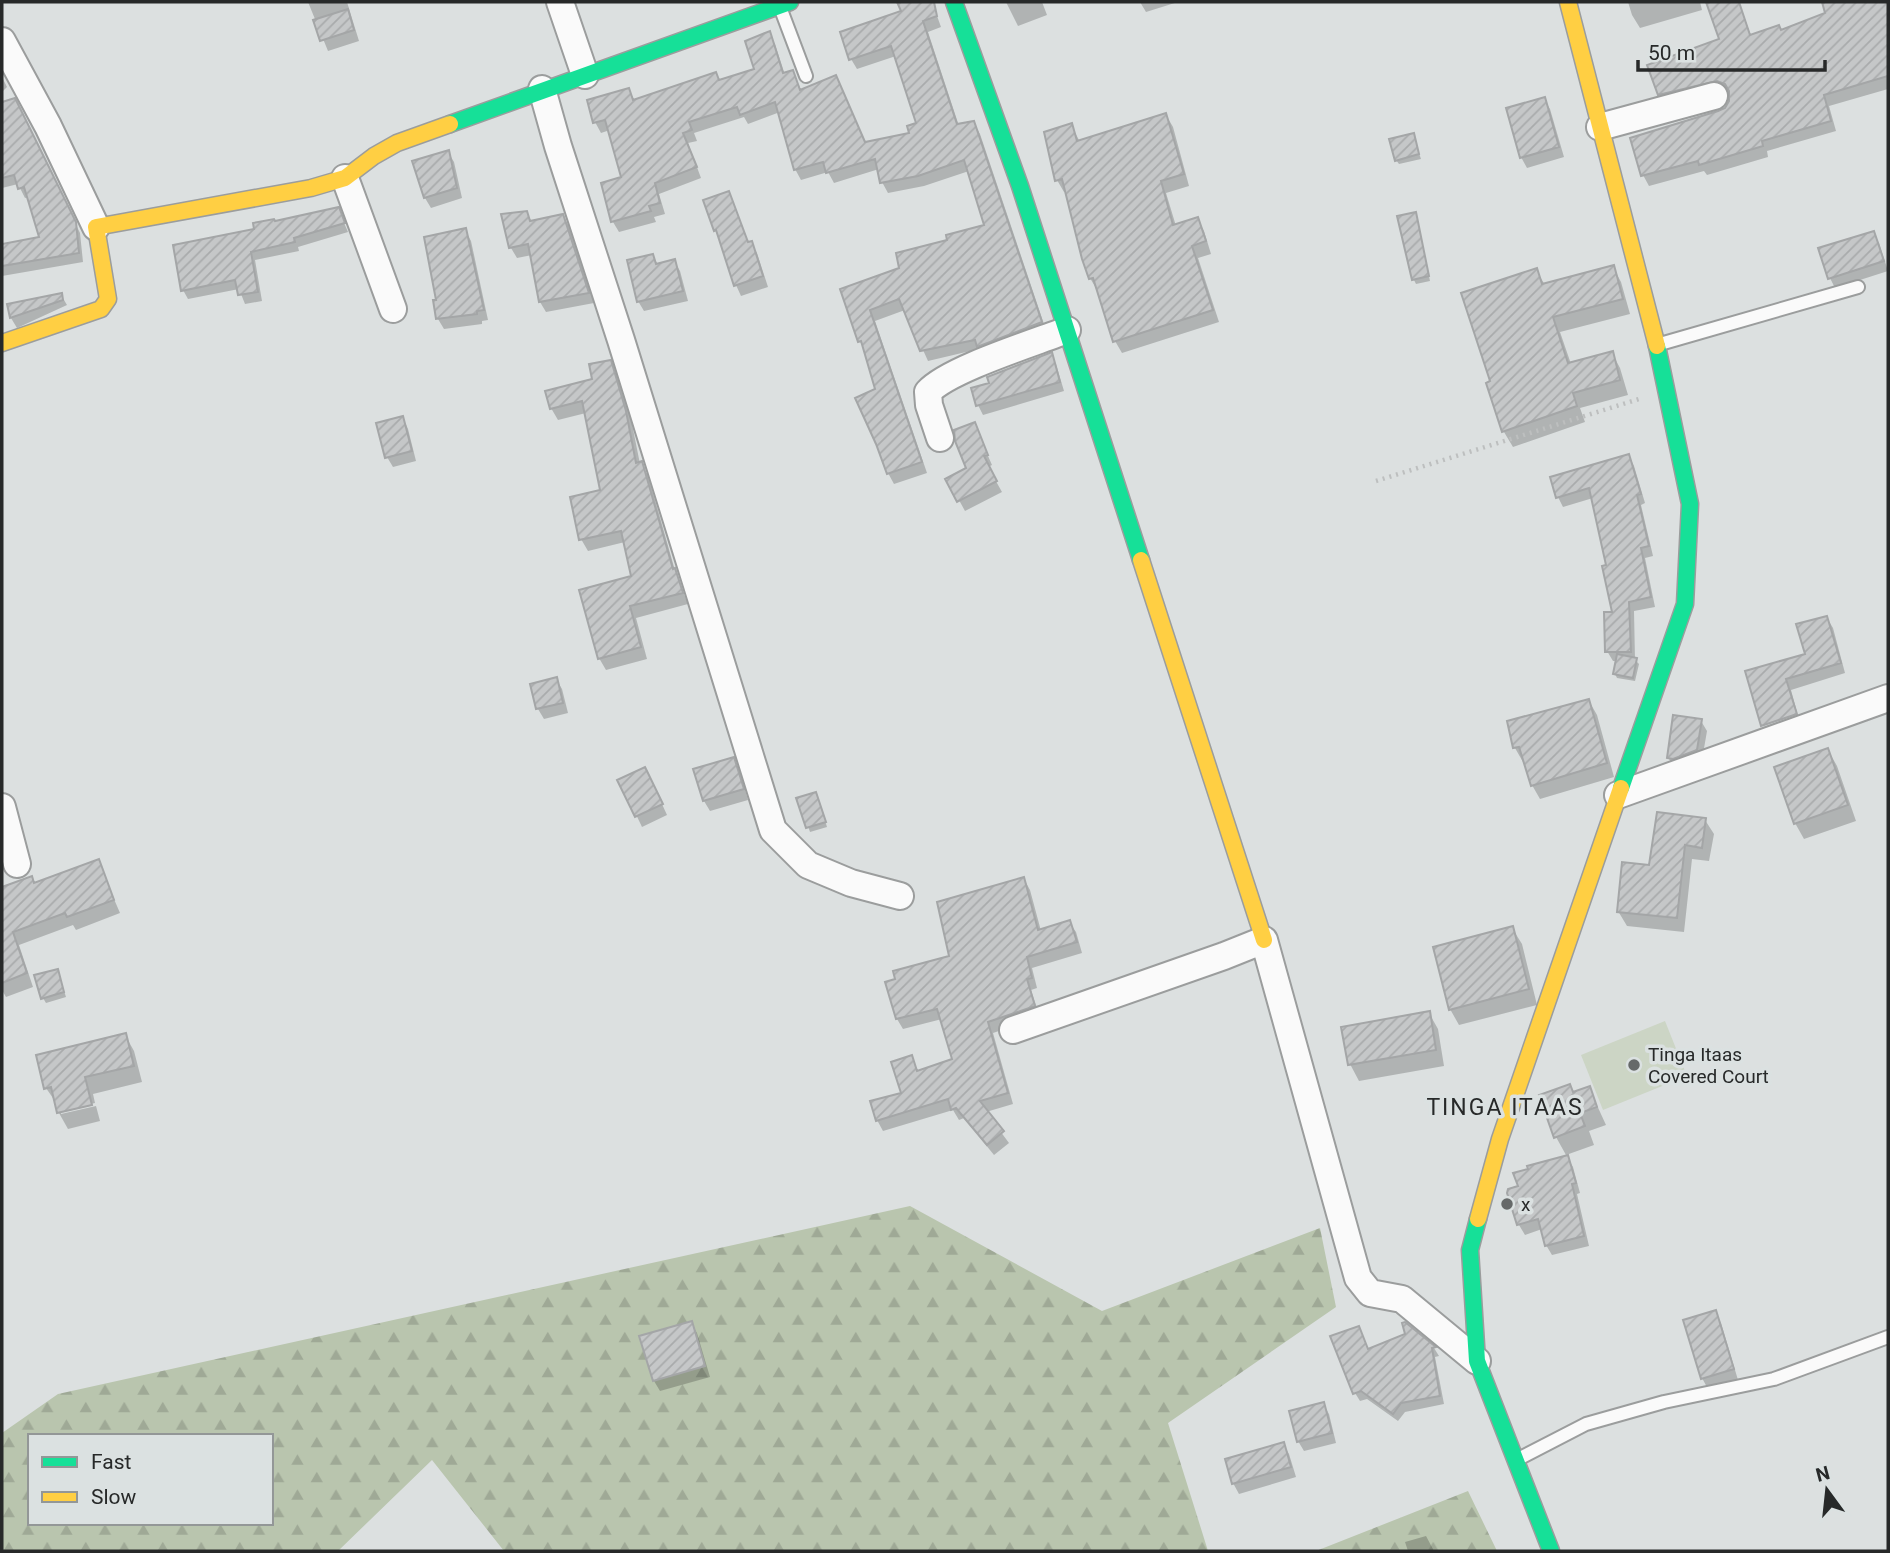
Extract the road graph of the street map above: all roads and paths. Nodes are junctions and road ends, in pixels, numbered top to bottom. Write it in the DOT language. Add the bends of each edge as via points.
graph roads {
  1 [pos="560,2"];
  2 [pos="954,2"];
  3 [pos="1568,2"];
  4 [pos="785,4"];
  5 [pos="3,46"];
  6 [pos="585,75"];
  7 [pos="806,76"];
  8 [pos="542,89"];
  9 [pos="1714,96"];
  10 [pos="1600,127"];
  11 [pos="345,178"];
  12 [pos="96,228"];
  13 [pos="1858,287"];
  14 [pos="393,309"];
  15 [pos="1067,330"];
  16 [pos="2,343"];
  17 [pos="1657,346"];
  18 [pos="1650,395"];
  19 [pos="940,438"];
  20 [pos="1376,481"];
  21 [pos="1888,698"];
  22 [pos="1618,795"];
  23 [pos="2,807"];
  24 [pos="16,864"];
  25 [pos="900,896"];
  26 [pos="1264,940"];
  27 [pos="1013,1030"];
  28 [pos="1888,1337"];
  29 [pos="1477,1360"];
  30 [pos="1514,1460"];
  31 [pos="1551,1551"];
  1 -- 6 [label="street"];
  2 -- 15 [label="street"];
  3 -- 10 [label="street"];
  4 -- 6 [label="street"];
  4 -- 7 [label="lane"];
  5 -- 12 [label="street" via="48,126"];
  6 -- 8 [label="street"];
  8 -- 11 [label="street" via="397,143"];
  8 -- 25 [label="street" via="773,830 808,865"];
  9 -- 10 [label="street"];
  10 -- 17 [label="street"];
  11 -- 12 [label="street"];
  11 -- 14 [label="street"];
  12 -- 16 [label="street" via="108,299 101,309"];
  13 -- 17 [label="lane"];
  15 -- 19 [label="street" via="935,384 928,392 929,405"];
  15 -- 26 [label="street"];
  17 -- 22 [label="street" via="1690,505 1685,604"];
  18 -- 20 [label="path"];
  21 -- 22 [label="street"];
  22 -- 29 [label="street" via="1500,1139 1470,1250"];
  23 -- 24 [label="street"];
  26 -- 27 [label="street"];
  26 -- 29 [label="street" via="1358,1278 1370,1293 1402,1299"];
  28 -- 30 [label="lane" via="1774,1379 1586,1424"];
  29 -- 30 [label="street"];
  30 -- 31 [label="street"];
}
